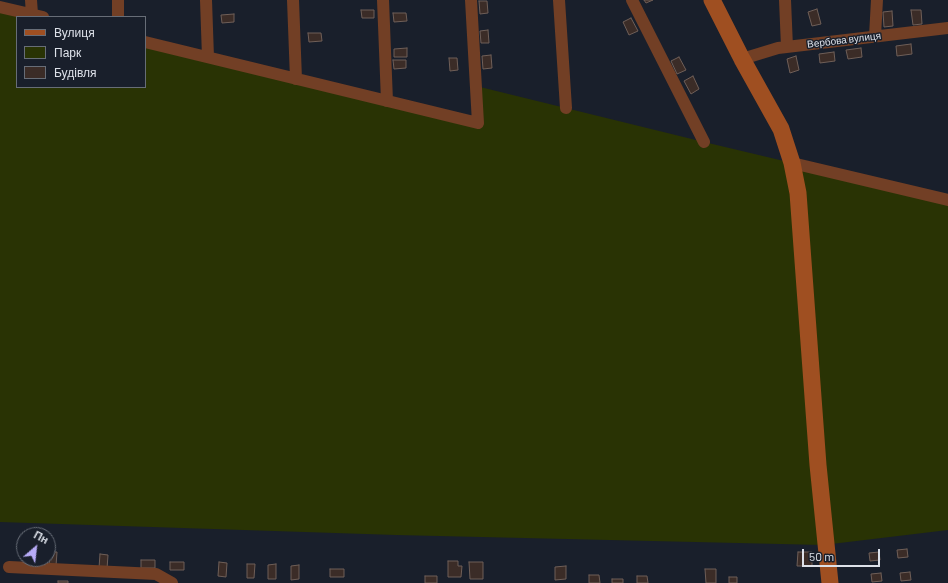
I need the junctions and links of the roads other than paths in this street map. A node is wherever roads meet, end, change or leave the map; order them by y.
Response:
1 (31, 0) edge
2 (118, 0) edge
3 (206, 0) edge
4 (293, 0) edge
5 (382, 0) edge
6 (471, 0) edge
7 (559, 0) edge
8 (632, 0) edge
9 (712, 0) edge
10 (785, 0) edge
11 (877, 0) edge
12 (0, 6) edge
13 (37, 16) edge
14 (118, 16) edge
15 (948, 28) edge
16 (875, 36) junction
17 (146, 42) edge
18 (787, 47) junction
19 (208, 57) junction
20 (742, 59) junction
21 (296, 79) junction
22 (387, 101) junction
23 (566, 108) dead end
24 (704, 142) dead end
25 (792, 163) junction
26 (948, 200) edge
27 (9, 567) dead end
28 (89, 578) edge
29 (172, 583) edge
30 (830, 583) edge

1 - 13 street
2 - 14 street
3 - 19 street
4 - 21 street
5 - 22 street
6 - 22 street
7 - 23 street
8 - 24 street
9 - 20 street
10 - 18 street
11 - 16 street
12 - 13 street
15 - 16 street, Вербова вулиця
16 - 18 street, Вербова вулиця
17 - 19 street
18 - 20 street, Вербова вулиця
19 - 21 street
20 - 25 street
21 - 22 street
25 - 26 street
25 - 30 street
27 - 28 street
28 - 29 street

